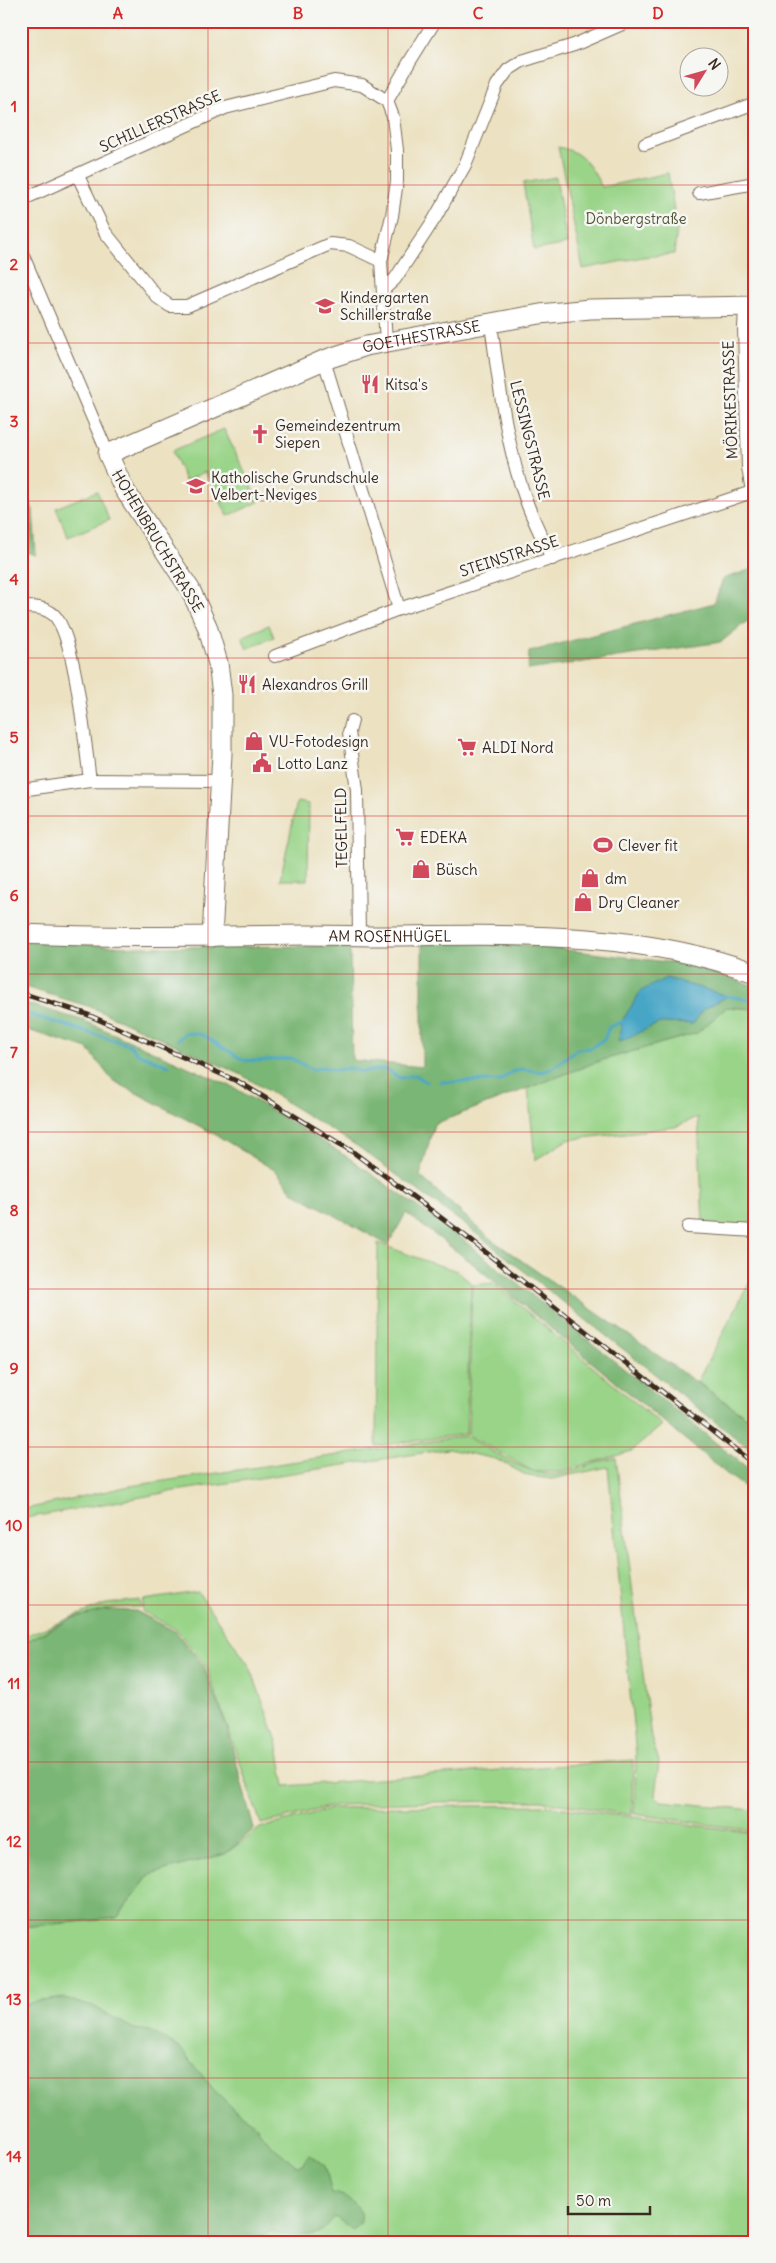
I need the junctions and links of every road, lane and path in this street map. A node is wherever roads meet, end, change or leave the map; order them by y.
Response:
1 (435, 21) edge
2 (629, 21) edge
3 (387, 102) junction
4 (755, 103) edge
5 (646, 144) dead end
6 (78, 176) junction
7 (755, 183) edge
8 (699, 193) dead end
9 (21, 200) edge
10 (21, 251) edge
11 (381, 261) junction
12 (383, 290) junction
13 (750, 307) edge
14 (492, 324) junction
15 (386, 343) junction
16 (324, 360) junction
17 (108, 454) junction
18 (753, 491) edge
19 (552, 559) junction
20 (21, 607) edge
21 (399, 609) junction
22 (275, 656) dead end
23 (352, 721) dead end
24 (90, 780) junction
25 (220, 781) junction
26 (21, 790) edge
27 (21, 934) edge
28 (360, 936) junction
29 (212, 937) junction
30 (755, 973) edge
31 (688, 1227) dead end
32 (755, 1231) edge

1 - 3 street
2 - 12 street
3 - 6 street, SCHILLERSTRASSE
3 - 11 street
4 - 5 street
6 - 9 street, SCHILLERSTRASSE
6 - 11 street
7 - 8 street
10 - 17 street, HOHENBRUCHSTRASSE
11 - 12 street
12 - 15 street
13 - 14 street, GOETHESTRASSE
13 - 18 street, MÖRIKESTRASSE
14 - 15 street, GOETHESTRASSE
14 - 19 street, LESSINGSTRASSE
15 - 16 street, GOETHESTRASSE
16 - 17 street, GOETHESTRASSE
16 - 21 street
17 - 25 street, HOHENBRUCHSTRASSE
18 - 19 street, STEINSTRASSE
19 - 21 street, STEINSTRASSE
20 - 24 street
21 - 22 street, STEINSTRASSE
23 - 28 street, TEGELFELD
24 - 25 street
24 - 26 street
25 - 29 street, HOHENBRUCHSTRASSE
27 - 29 street, AM ROSENHÜGEL
28 - 29 street, AM ROSENHÜGEL
28 - 30 street, AM ROSENHÜGEL
31 - 32 street

